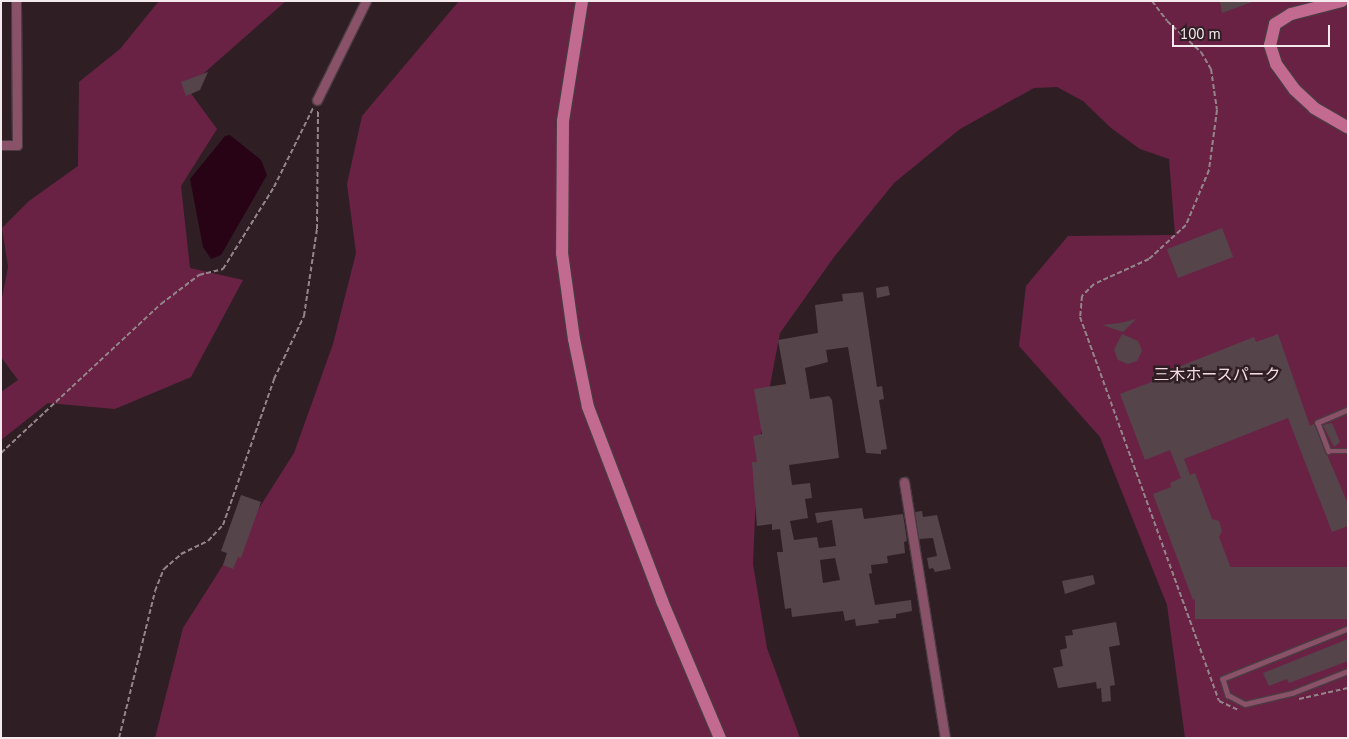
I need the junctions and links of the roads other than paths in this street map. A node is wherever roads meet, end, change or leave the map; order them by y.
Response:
1 (16, 1) edge
2 (366, 1) edge
3 (582, 1) edge
4 (1342, 1) edge
5 (317, 100) road end
6 (1348, 128) edge
7 (1, 145) edge
8 (1348, 410) edge
9 (1348, 451) edge
10 (904, 482) dead end
11 (1348, 629) edge
12 (1348, 671) edge
13 (720, 738) edge
14 (945, 738) edge

1 - 7 street
2 - 5 street
3 - 13 street
4 - 6 street
8 - 9 lane
10 - 14 street
11 - 12 lane

